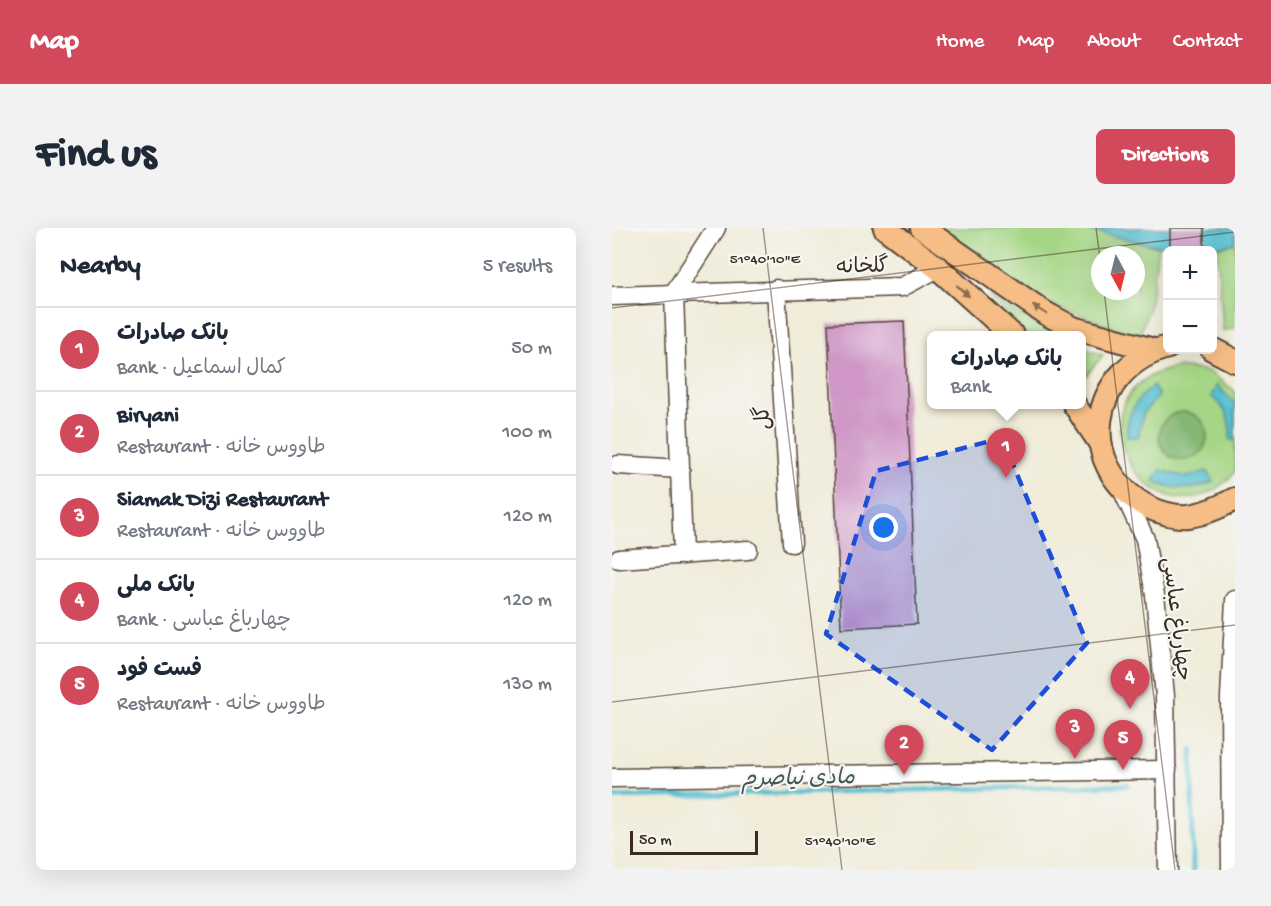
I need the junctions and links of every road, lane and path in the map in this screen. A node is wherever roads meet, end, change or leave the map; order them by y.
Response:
1 (716, 228) edge
2 (885, 228) edge
3 (922, 228) edge
4 (938, 268) junction
5 (776, 289) junction
6 (674, 293) junction
7 (612, 296) edge
8 (1007, 331) edge
9 (1086, 331) edge
10 (1086, 331) edge
11 (1161, 349) edge
12 (1077, 409) edge
13 (1100, 444) junction
14 (618, 465) dead end
15 (680, 469) junction
16 (1121, 487) junction
17 (1235, 499) edge
18 (792, 543) dead end
19 (748, 550) dead end
20 (682, 555) junction
21 (619, 559) dead end
22 (1235, 600) edge
23 (1167, 770) junction
24 (612, 778) edge
25 (1168, 870) edge
26 (1232, 870) edge

1 - 6 street
2 - 4 main road
10 -> 3 main road
4 - 5 street, گلخانه
4 -> 8 main road
5 - 6 street, گلخانه
5 - 18 street, گل
6 - 7 street, گلخانه
6 - 15 street
11 -> 9 main road
11 - 13 main road
12 - 13 main road
13 - 16 main road
14 - 15 street
15 - 20 street
16 - 17 main road
16 - 23 street, چهارباغ عباسی
19 - 20 street
20 - 21 street
22 - 26 street
23 - 24 street
23 - 25 street, چهارباغ عباسی

